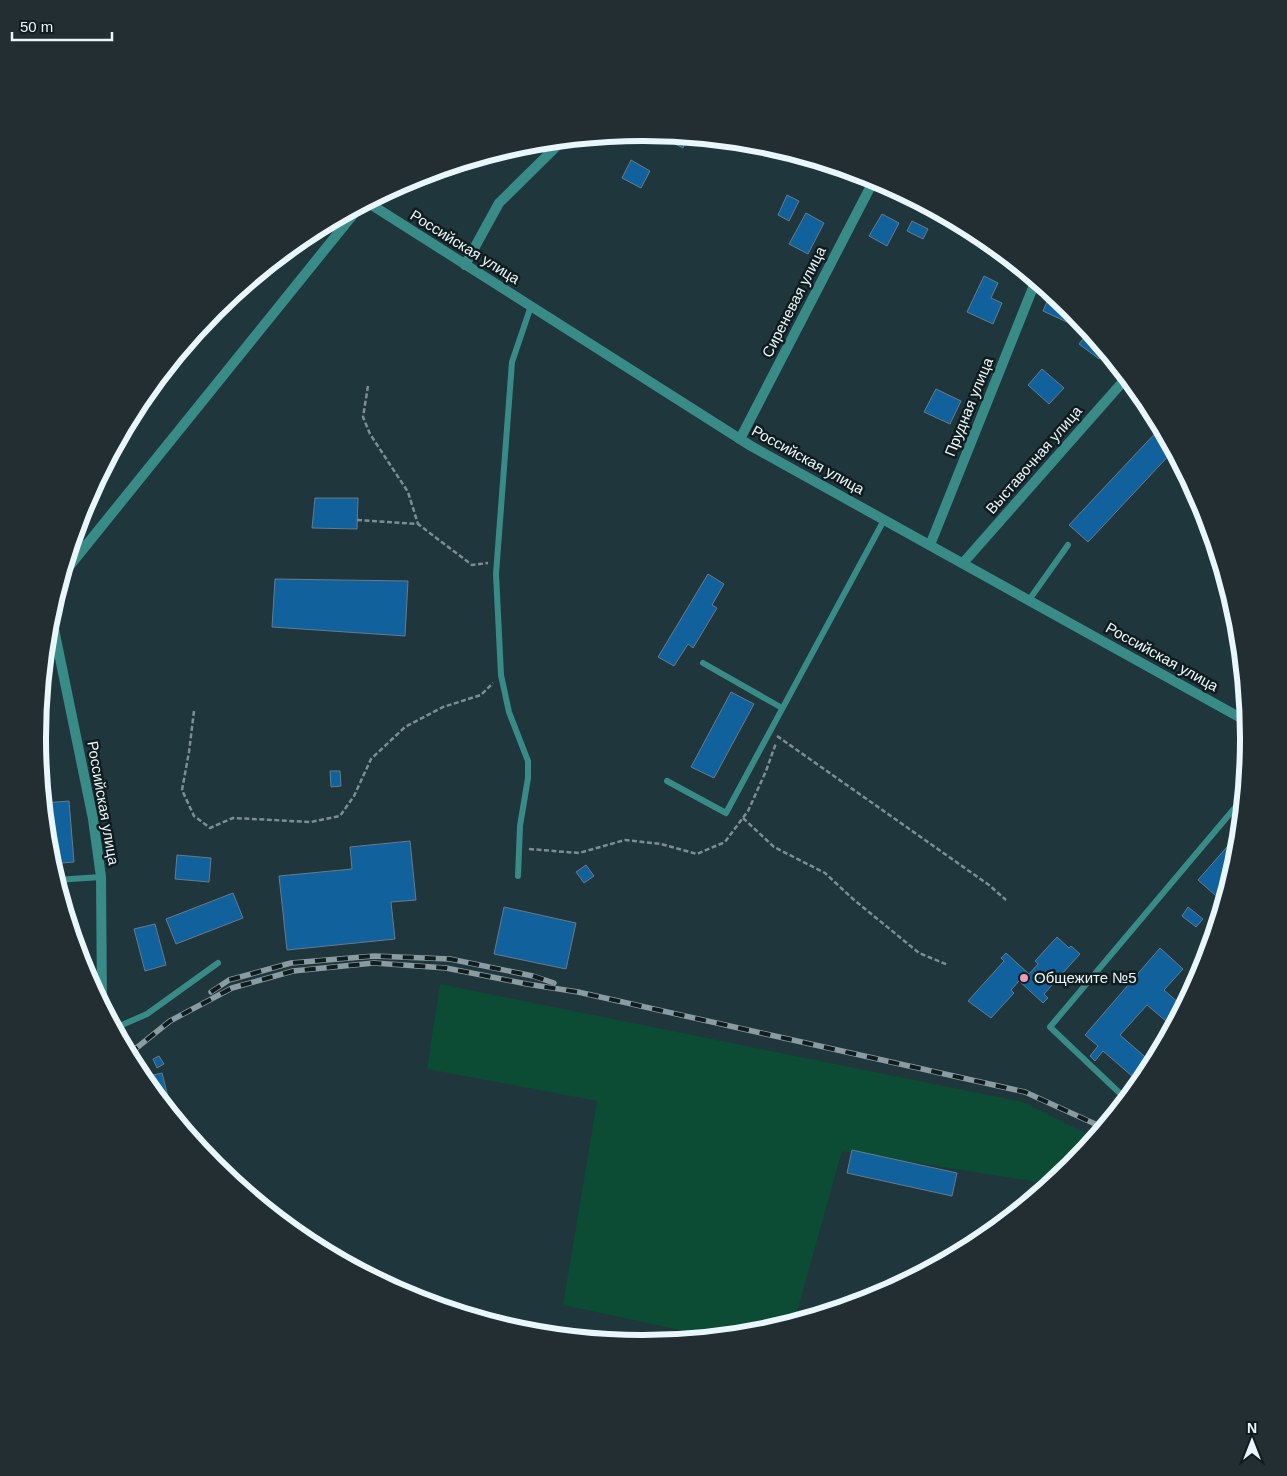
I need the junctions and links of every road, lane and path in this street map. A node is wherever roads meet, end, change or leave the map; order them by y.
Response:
1 (555, 148) edge
2 (870, 185) edge
3 (373, 206) edge
4 (350, 218) edge
5 (466, 265) junction
6 (1034, 286) edge
7 (531, 306) junction
8 (1122, 381) edge
9 (368, 386) dead end
10 (740, 439) junction
11 (357, 520) dead end
12 (884, 520) junction
13 (418, 524) junction
14 (930, 545) junction
15 (1068, 545) dead end
16 (74, 561) edge
17 (497, 561) junction
18 (963, 563) junction
19 (1029, 600) junction
20 (55, 636) edge
21 (703, 663) dead end
22 (501, 675) junction
23 (782, 708) junction
24 (194, 711) dead end
25 (1240, 718) edge
26 (770, 731) junction
27 (778, 737) junction
28 (666, 781) dead end
29 (1237, 805) edge
30 (743, 818) junction
31 (519, 848) junction
32 (518, 876) dead end
33 (101, 877) junction
34 (64, 879) edge
35 (1006, 900) dead end
36 (218, 963) dead end
37 (948, 965) dead end
38 (102, 989) edge
39 (120, 1026) edge
40 (1122, 1095) edge

1 - 5 street
2 - 10 street, Сиреневая улица
3 - 5 street, Российская улица
4 - 16 street
5 - 7 street, Российская улица
6 - 14 street, Прудная улица
7 - 10 street, Российская улица
7 - 17 lane
8 - 18 street, Выставочная улица
9 - 13 path
10 - 12 street, Российская улица
11 - 13 path
12 - 14 street, Российская улица
12 - 23 lane
13 - 17 path
14 - 18 street, Российская улица
15 - 19 lane
17 - 22 lane
18 - 19 street, Российская улица
19 - 25 street, Российская улица
20 - 33 street, Российская улица
21 - 23 lane
22 - 24 path
22 - 31 lane
23 - 26 lane
26 - 27 path
26 - 28 lane
27 - 30 path
27 - 35 path
29 - 40 lane
30 - 31 path
30 - 37 path
31 - 32 lane
33 - 34 lane
33 - 38 street, Российская улица
36 - 39 lane

